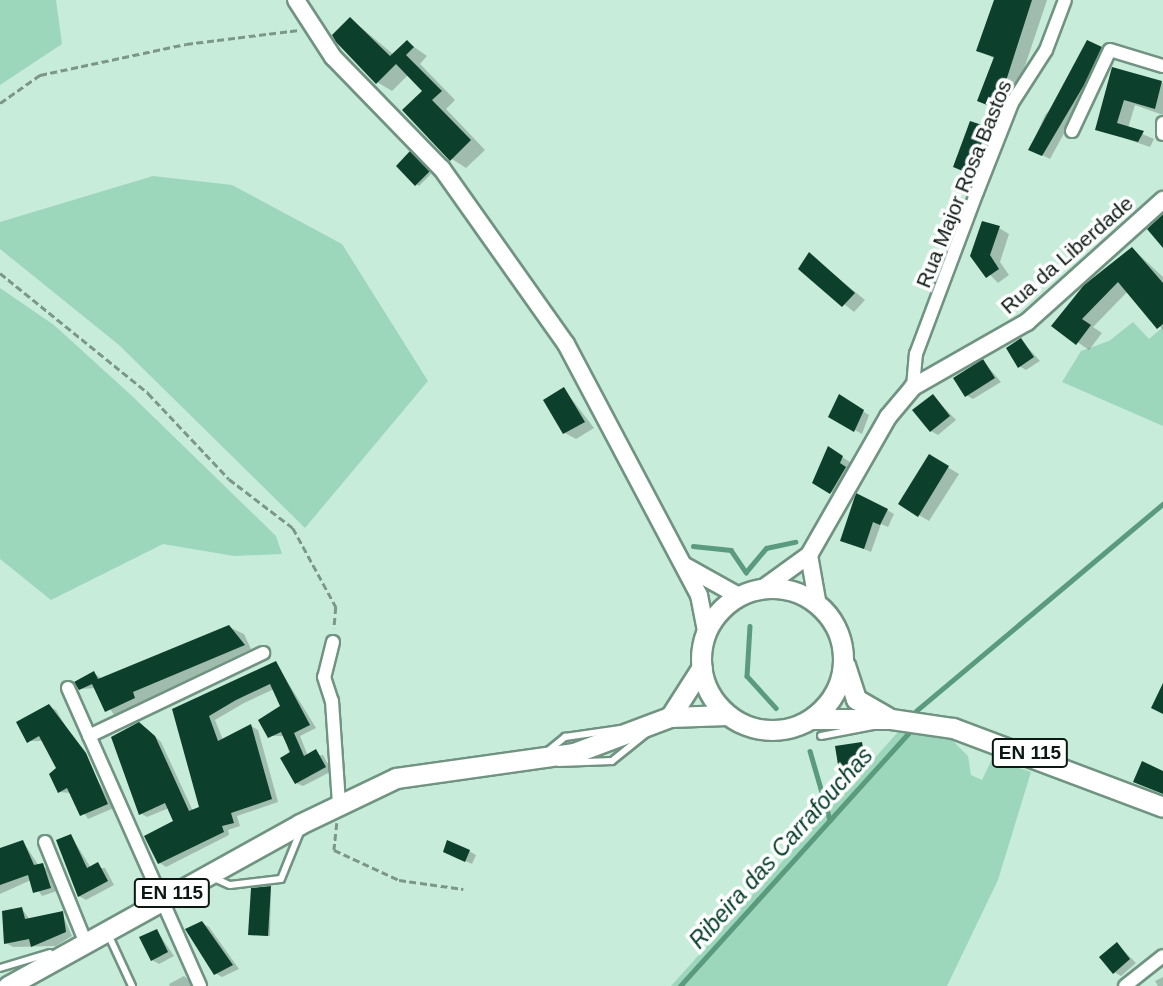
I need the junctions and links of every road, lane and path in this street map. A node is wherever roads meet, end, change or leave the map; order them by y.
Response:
1 (296, 0) edge
2 (1065, 0) edge
3 (312, 25) junction
4 (1163, 66) edge
5 (0, 103) edge
6 (1163, 123) edge
7 (1072, 131) dead end
8 (1163, 134) edge
9 (1163, 200) edge
10 (0, 273) edge
11 (913, 387) junction
12 (809, 555) junction
13 (683, 564) junction
14 (762, 589) junction
15 (739, 596) junction
16 (818, 606) junction
17 (706, 632) junction
18 (333, 642) joint
19 (263, 653) dead end
20 (844, 660) junction
21 (702, 667) junction
22 (68, 688) dead end
23 (727, 715) junction
24 (891, 719) junction
25 (654, 724) junction
26 (816, 727) junction
27 (89, 736) junction
28 (336, 805) junction
29 (1163, 807) edge
30 (303, 822) junction
31 (45, 842) dead end
32 (206, 874) junction
33 (463, 889) dead end
34 (158, 900) junction
35 (106, 929) junction
36 (85, 941) junction
37 (60, 954) junction
38 (1163, 956) edge
39 (0, 968) edge
40 (0, 982) edge
41 (8, 986) edge
42 (132, 986) edge
43 (200, 986) edge
44 (1125, 986) edge

1 - 3 street
2 - 11 street, Rua Major Rosa Bastos
3 - 5 path
3 - 13 street
4 - 7 street
6 - 8 street
9 - 11 street, Rua da Liberdade
10 - 18 path
11 - 12 street, Rua da Liberdade
12 - 14 street, Rua da Liberdade
12 - 16 street
13 - 15 street
13 - 17 street
14 - 15 main road, EN 115
14 - 16 main road, EN 115
15 - 17 main road
16 - 20 main road, EN 115
17 - 21 main road
18 - 28 street
19 - 27 street
20 - 24 main road, EN 115
20 - 26 main road
21 - 23 main road
21 - 25 main road
22 - 27 street
23 - 25 main road, EN 115
23 - 26 main road, EN 115
24 - 26 main road, EN 115
24 - 29 main road, EN 115
25 - 28 main road, EN 115
27 - 34 street
28 - 30 main road, EN 115
28 - 33 path
30 - 32 main road, EN 115
30 - 32 lane
31 - 36 street
32 - 34 main road, EN 115
34 - 35 main road, EN 115
34 - 43 street
35 - 36 main road, EN 115
35 - 42 lane
36 - 37 main road, EN 115
37 - 39 lane
37 - 40 main road, EN 115
37 - 41 main road, EN 115
38 - 44 street

